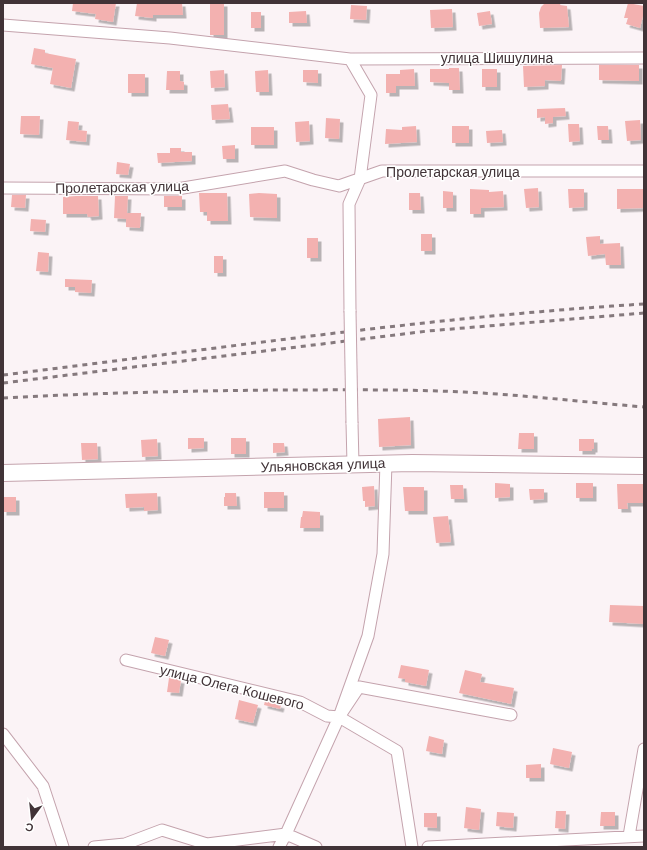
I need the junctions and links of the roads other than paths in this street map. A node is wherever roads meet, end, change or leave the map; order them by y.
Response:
1 (3, 24) edge
2 (350, 58) junction
3 (644, 58) edge
4 (644, 171) edge
5 (360, 179) junction
6 (3, 188) edge
7 (386, 463) junction
8 (353, 464) junction
9 (644, 466) edge
10 (3, 473) edge
11 (126, 660) dead end
12 (511, 715) dead end
13 (339, 717) junction
14 (3, 734) edge
15 (644, 749) edge
16 (286, 834) junction
17 (629, 836) junction
18 (644, 836) edge
19 (206, 846) edge
20 (63, 847) edge
21 (94, 847) edge
22 (279, 847) edge
23 (316, 847) edge
24 (412, 847) edge
25 (428, 847) edge

1 - 2 street, улица Шишулина
2 - 3 street, улица Шишулина
2 - 5 street
4 - 5 street, Пролетарская улица
5 - 6 street, Пролетарская улица
5 - 8 street, bridge
7 - 8 main road, Ульяновская улица
7 - 9 main road, Ульяновская улица
7 - 13 street
8 - 10 main road, Ульяновская улица
11 - 13 street, улица Олега Кошевого
12 - 13 street
13 - 16 street
13 - 24 street, улица Олега Кошевого
14 - 20 street
15 - 17 street
16 - 19 street
16 - 22 street
16 - 23 street
17 - 18 street
17 - 25 street
19 - 21 street

